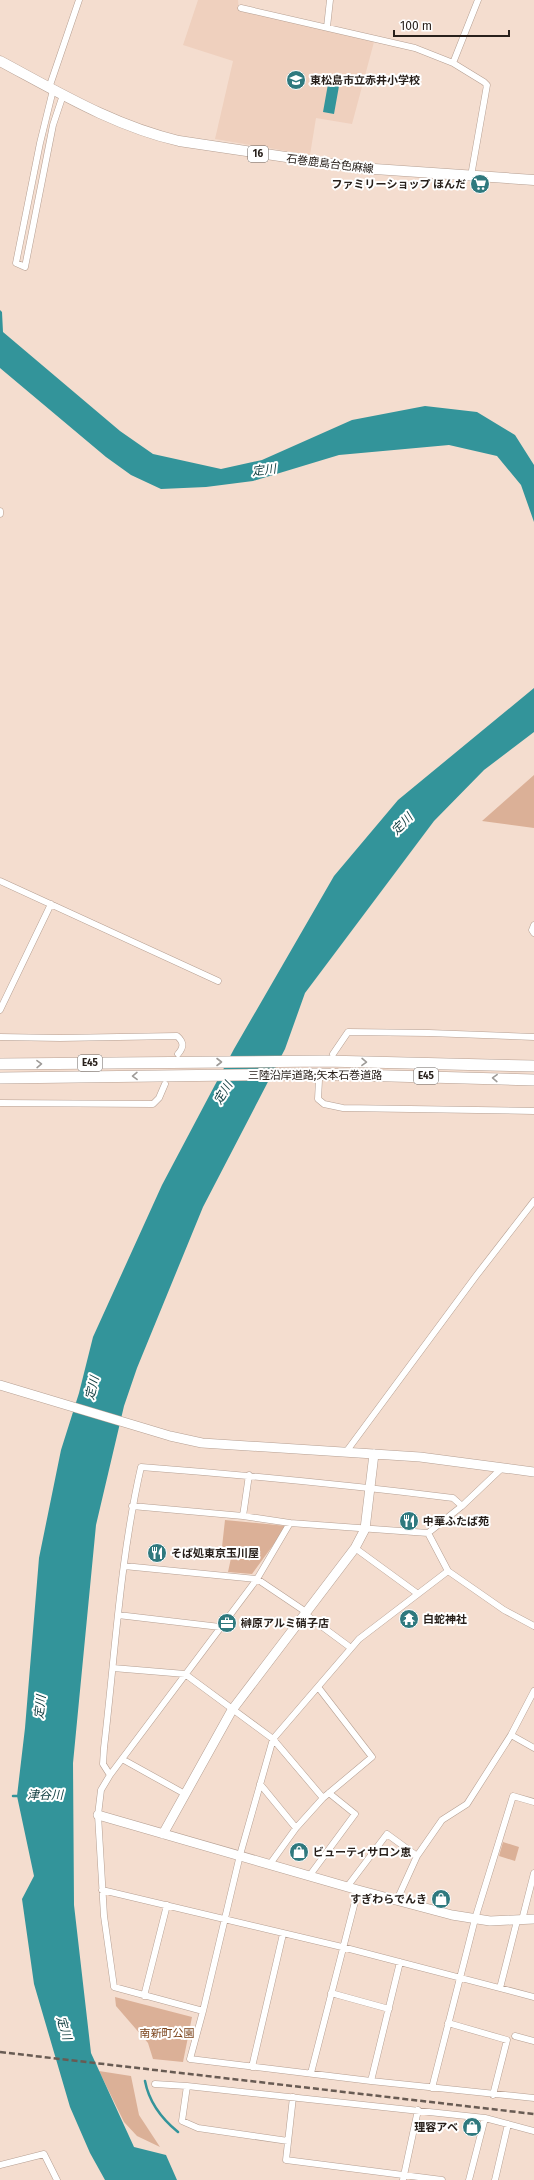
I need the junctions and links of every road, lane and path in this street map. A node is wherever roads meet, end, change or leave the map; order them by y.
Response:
1 (79, 0) edge
2 (330, 0) edge
3 (478, 0) edge
4 (241, 8) dead end
5 (327, 27) junction
6 (0, 61) edge
7 (453, 63) junction
8 (51, 89) junction
9 (63, 96) junction
10 (471, 176) junction
11 (534, 180) edge
12 (0, 511) edge
13 (0, 514) edge
14 (0, 881) edge
15 (51, 904) junction
16 (534, 925) edge
17 (534, 933) edge
18 (218, 981) dead end
19 (0, 1010) edge
20 (0, 1037) edge
21 (534, 1037) edge
22 (329, 1057) junction
23 (179, 1058) junction
24 (0, 1064) edge
25 (534, 1066) edge
26 (319, 1077) junction
27 (0, 1078) edge
28 (534, 1080) edge
29 (166, 1084) dead end
30 (0, 1104) edge
31 (534, 1111) edge
32 (534, 1201) edge
33 (0, 1385) edge
34 (346, 1452) junction
35 (374, 1454) junction
36 (502, 1468) junction
37 (534, 1472) edge
38 (249, 1475) junction
39 (370, 1488) junction
40 (132, 1506) junction
41 (462, 1506) junction
42 (244, 1516) junction
43 (290, 1523) junction
44 (365, 1529) junction
45 (428, 1534) junction
46 (355, 1548) junction
47 (124, 1566) junction
48 (448, 1571) junction
49 (257, 1579) junction
50 (418, 1594) junction
51 (305, 1613) junction
52 (118, 1615) junction
53 (534, 1626) edge
54 (220, 1627) junction
55 (351, 1648) junction
56 (113, 1668) junction
57 (185, 1674) junction
58 (318, 1686) junction
59 (533, 1695) edge
60 (232, 1710) junction
61 (511, 1735) junction
62 (273, 1739) junction
63 (534, 1748) edge
64 (122, 1759) junction
65 (110, 1775) junction
66 (260, 1784) junction
67 (329, 1793) junction
68 (185, 1794) junction
69 (323, 1798) junction
70 (534, 1802) edge
71 (98, 1815) junction
72 (296, 1828) junction
73 (163, 1834) junction
74 (240, 1855) junction
75 (417, 1856) junction
76 (270, 1864) junction
77 (534, 1873) edge
78 (310, 1875) junction
79 (347, 1887) junction
80 (102, 1890) junction
81 (358, 1890) junction
82 (397, 1900) junction
83 (167, 1905) junction
84 (226, 1919) junction
85 (475, 1919) junction
86 (534, 1919) edge
87 (519, 1920) junction
88 (283, 1934) junction
89 (342, 1947) junction
90 (400, 1962) junction
91 (459, 1976) junction
92 (500, 1988) junction
93 (331, 1993) junction
94 (144, 1996) junction
95 (534, 1997) edge
96 (388, 2009) junction
97 (203, 2011) junction
98 (448, 2023) junction
99 (515, 2036) dead end
100 (534, 2041) edge
101 (252, 2067) junction
102 (311, 2073) junction
103 (370, 2081) junction
104 (155, 2084) dead end
105 (187, 2086) junction
106 (432, 2088) junction
107 (493, 2095) junction
108 (292, 2097) junction
109 (534, 2098) edge
110 (418, 2110) junction
111 (485, 2118) junction
112 (508, 2124) junction
113 (534, 2131) edge
114 (288, 2141) junction
115 (0, 2165) edge
116 (403, 2177) edge
117 (57, 2180) edge
118 (442, 2180) edge
119 (469, 2180) edge
120 (495, 2180) edge

1 - 8 street
2 - 5 street
3 - 7 street
4 - 5 street
5 - 7 street
6 - 8 main road, 石巻鹿島台色麻線 / 16
7 - 10 street
8 - 9 main road, 石巻鹿島台色麻線 / 16
8 - 9 street
9 - 10 main road, 石巻鹿島台色麻線 / 16
10 - 11 main road, 石巻鹿島台色麻線 / 16
12 - 13 street
14 - 15 street
15 - 18 street
15 - 19 street
16 - 17 street
20 - 23 street
21 - 22 street
23 -> 22 highway, 三陸沿岸道路;矢本石巻道路 / E45
22 -> 25 highway, 三陸沿岸道路;矢本石巻道路 / E45
24 -> 23 highway, 三陸沿岸道路;矢本石巻道路 / E45
26 -> 27 highway, 三陸沿岸道路;矢本石巻道路 / E45
28 -> 26 highway, 三陸沿岸道路;矢本石巻道路 / E45
26 - 31 street
29 - 30 street
32 - 34 street
33 - 34 street
34 - 35 street
35 - 36 street
35 - 39 street
36 - 37 street
36 - 41 street
38 - 39 street
38 - 40 street
38 - 42 street
39 - 41 street
39 - 44 street
40 - 42 street
40 - 47 street
41 - 45 street
42 - 43 street
43 - 44 street
43 - 49 street
44 - 45 street
44 - 46 street
45 - 48 street
46 - 50 street
46 - 51 street
47 - 49 street
47 - 52 street
48 - 50 street
48 - 53 street
49 - 51 street
49 - 54 street
50 - 55 street
51 - 55 street
51 - 60 street
52 - 54 street
52 - 56 street
54 - 57 street
55 - 58 street
56 - 57 street
56 - 65 street
57 - 60 street
57 - 64 street
58 - 62 street
58 - 67 street
59 - 61 street
60 - 62 street
60 - 68 street
61 - 63 street
61 - 75 street
62 - 66 street
62 - 69 street
64 - 65 street
64 - 68 street
65 - 71 street
66 - 72 street
66 - 74 street
67 - 69 street
67 - 78 street
68 - 73 street
69 - 72 street
70 - 85 street
71 - 73 street
71 - 80 street
72 - 76 street
73 - 74 street
74 - 76 street
74 - 84 street
75 - 79 street
75 - 82 street
76 - 78 street
77 - 87 street
78 - 79 street
79 - 81 street
80 - 83 street
80 - 94 street
81 - 82 street
81 - 89 street
82 - 85 street
83 - 84 street
83 - 94 street
84 - 88 street
84 - 97 street
85 - 87 street
85 - 91 street
86 - 87 street
87 - 92 street
88 - 89 street
88 - 101 street
89 - 90 street
89 - 93 street
90 - 91 street
90 - 96 street
91 - 92 street
91 - 98 street
92 - 95 street
93 - 96 street
93 - 102 street
94 - 97 street
96 - 103 street
97 - 101 street
98 - 106 street
98 - 107 street
99 - 100 street
101 - 102 street
102 - 103 street
103 - 106 street
104 - 105 street
105 - 108 street
105 - 114 street
106 - 107 street
107 - 109 street
108 - 110 street
108 - 114 street
110 - 111 street
110 - 116 street
111 - 112 street
111 - 119 street
112 - 113 street
112 - 120 street
114 - 116 street
115 - 117 street
116 - 118 street

